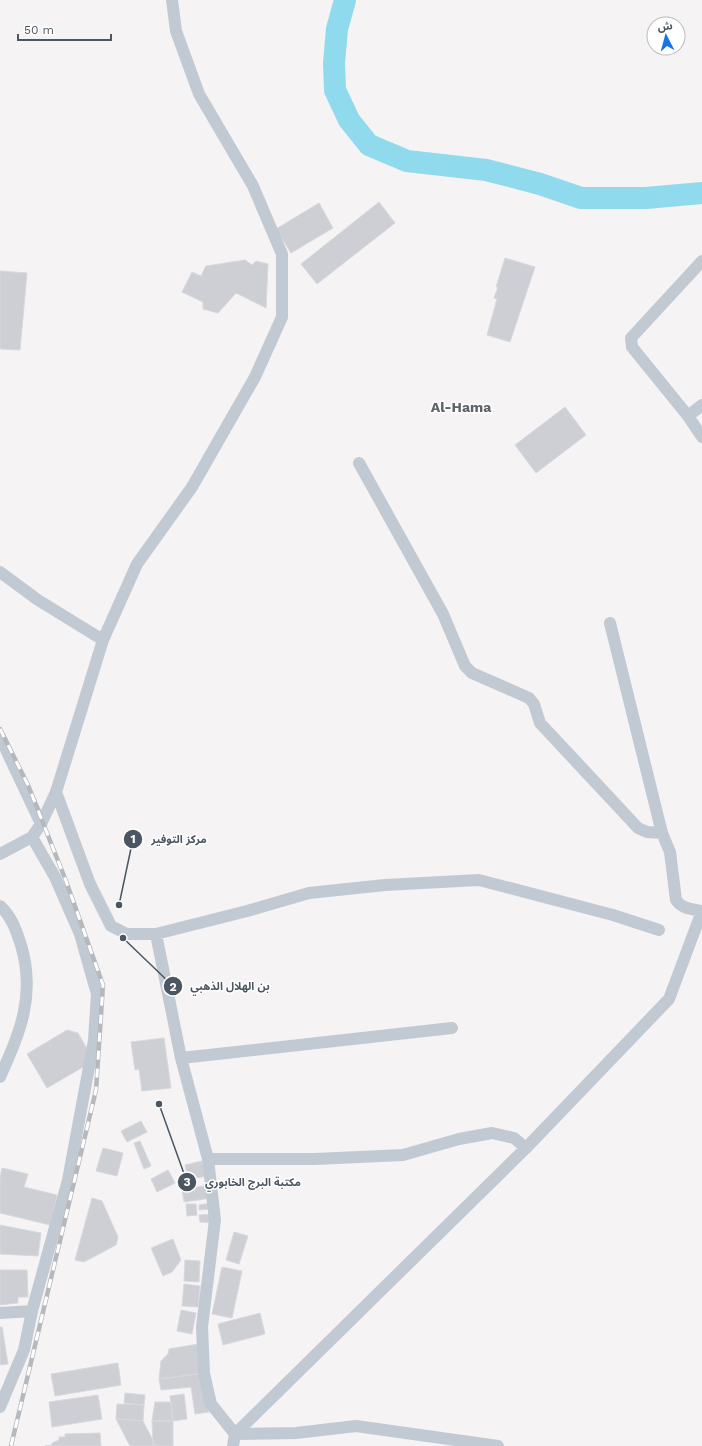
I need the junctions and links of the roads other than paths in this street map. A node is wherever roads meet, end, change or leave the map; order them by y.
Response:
1 (172, 0) edge
2 (702, 261) edge
3 (702, 404) edge
4 (688, 416) junction
5 (702, 437) edge
6 (359, 463) dead end
7 (0, 572) edge
8 (610, 623) dead end
9 (103, 640) junction
10 (0, 737) edge
11 (56, 792) junction
12 (42, 824) junction
13 (662, 833) junction
14 (32, 837) junction
15 (0, 854) edge
16 (0, 906) edge
17 (702, 911) edge
18 (659, 930) dead end
19 (156, 934) junction
20 (452, 1028) dead end
21 (181, 1058) junction
22 (0, 1077) edge
23 (526, 1148) junction
24 (208, 1159) junction
25 (32, 1310) junction
26 (0, 1313) edge
27 (0, 1407) edge
28 (235, 1434) junction
29 (233, 1446) edge
30 (498, 1446) edge

1 - 9 street
2 - 4 street
3 - 4 street
4 - 5 street
6 - 13 street
7 - 9 street
8 - 13 street
9 - 11 street
10 - 12 street
11 - 12 street
11 - 19 street
12 - 14 street
13 - 17 street
14 - 15 street
14 - 25 street
16 - 22 street
17 - 23 street
18 - 19 street
19 - 21 street
20 - 21 street
21 - 24 street
23 - 24 street
23 - 28 street
24 - 28 street
25 - 26 street
25 - 27 street
28 - 29 street
28 - 30 street

